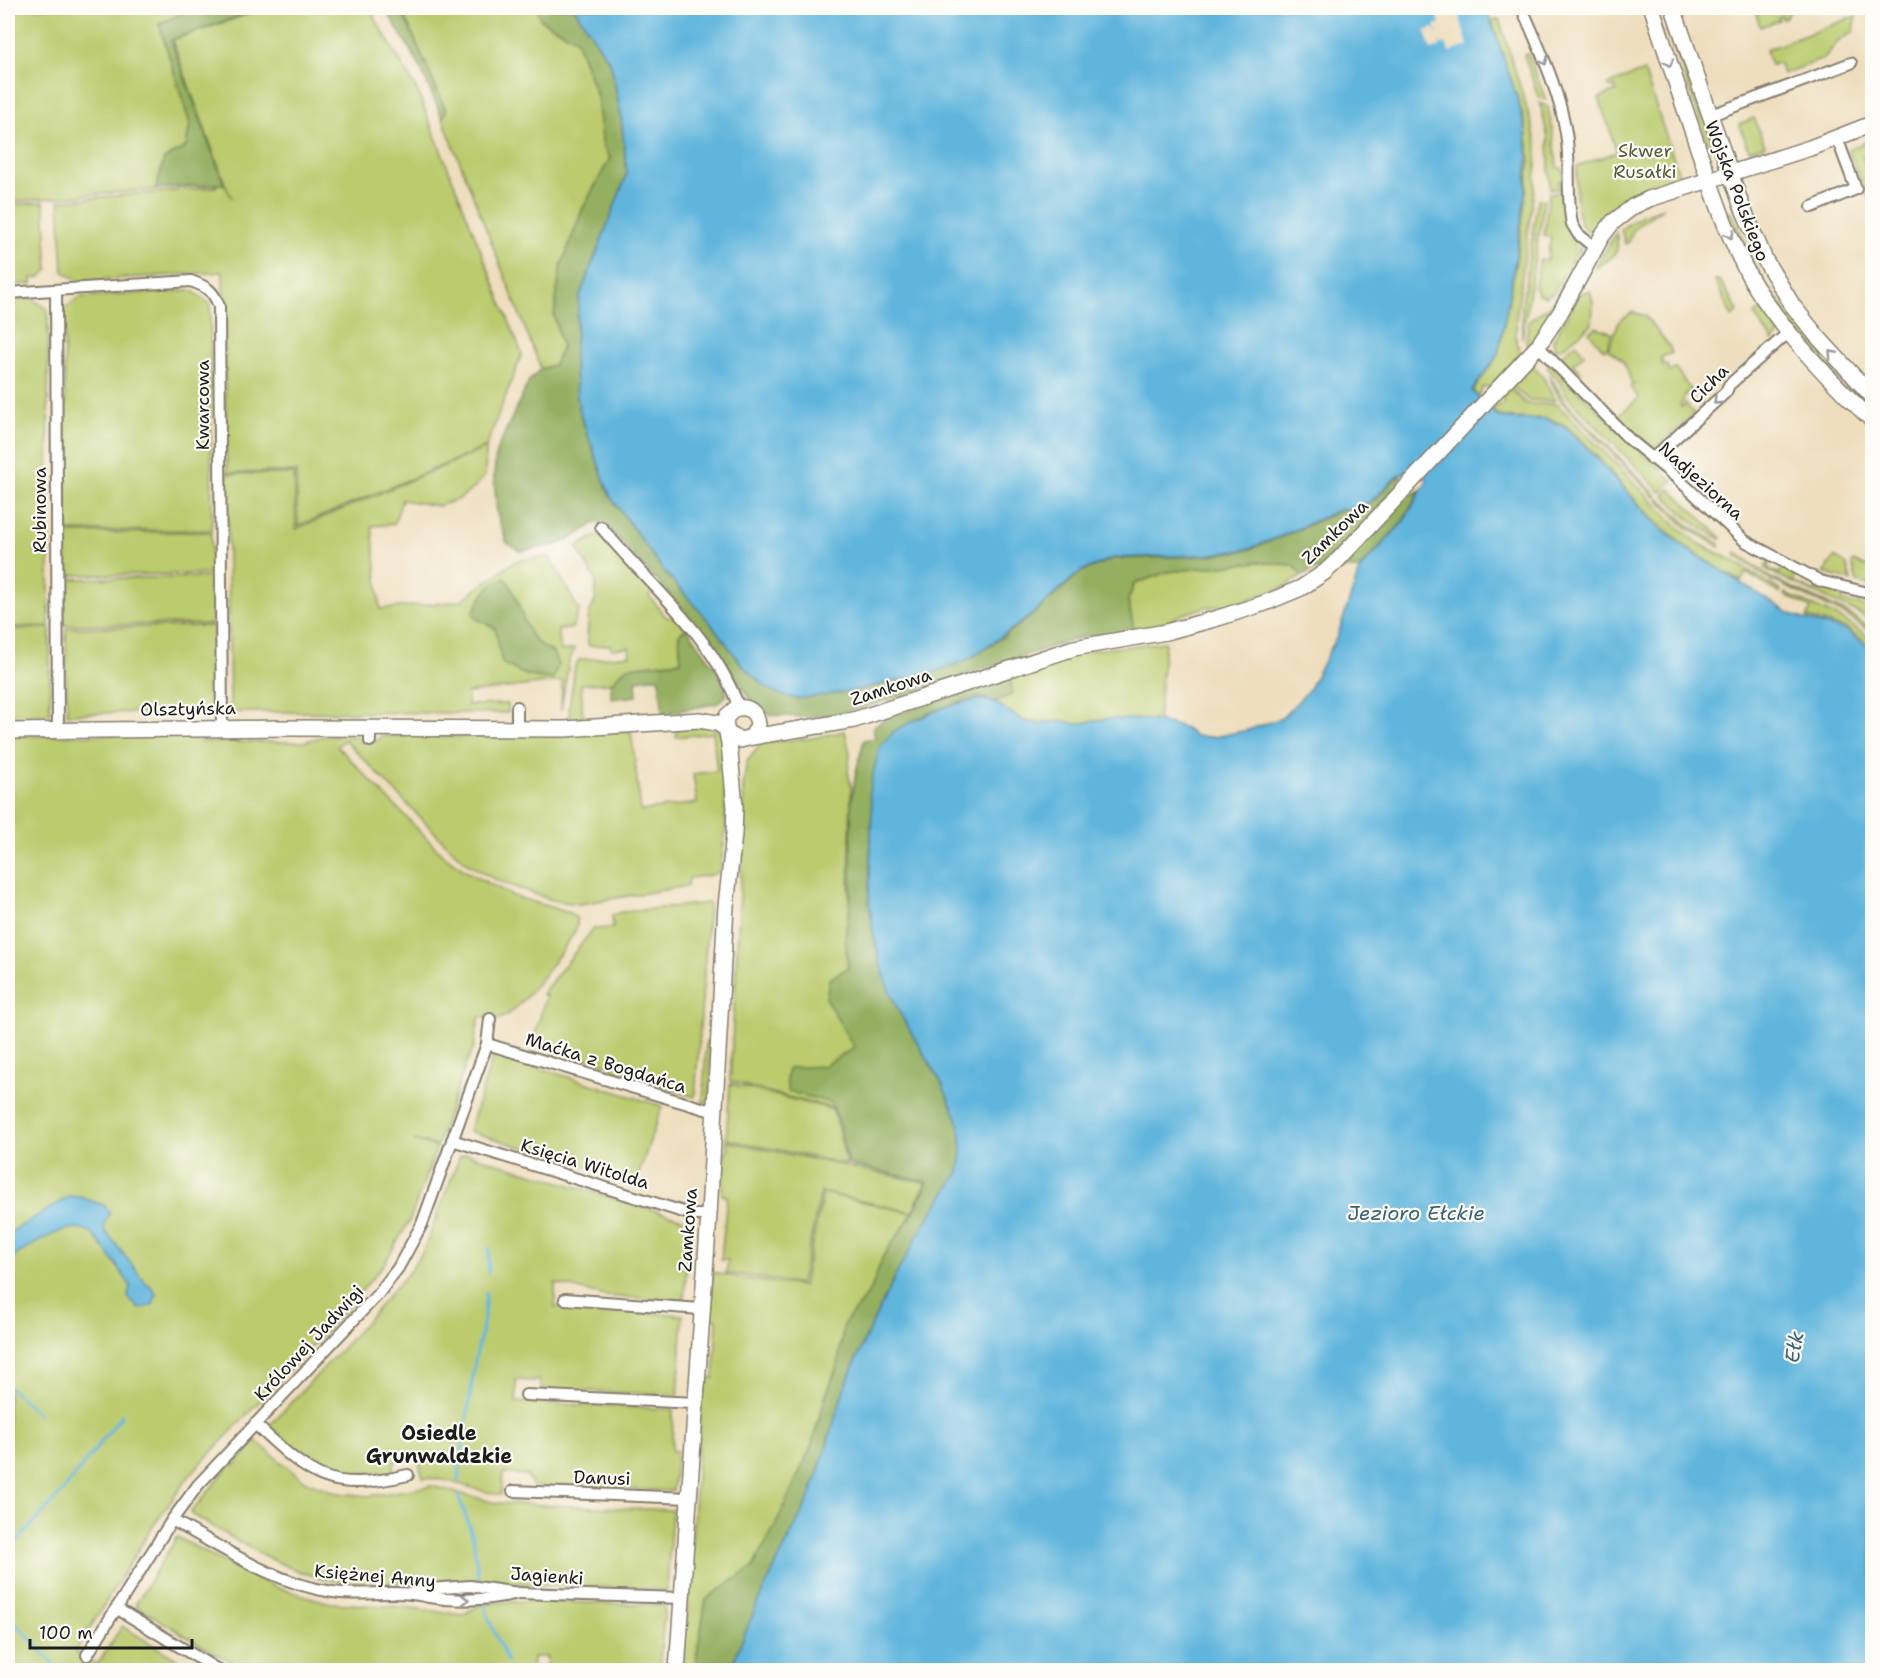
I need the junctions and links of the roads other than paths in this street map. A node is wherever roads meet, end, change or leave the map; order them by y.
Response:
1 (1522, 8) edge
2 (1653, 8) edge
3 (1673, 8) edge
4 (1851, 63) dead end
5 (1711, 116) junction
6 (1872, 124) edge
7 (1837, 138) junction
8 (1730, 174) junction
9 (1709, 180) junction
10 (1812, 207) dead end
11 (1595, 248) junction
12 (56, 290) junction
13 (8, 293) edge
14 (1789, 332) junction
15 (1538, 346) junction
16 (1872, 396) edge
17 (1872, 420) edge
18 (1652, 459) junction
19 (601, 527) dead end
20 (1872, 594) edge
21 (517, 707) dead end
22 (735, 710) junction
23 (756, 717) junction
24 (654, 723) junction
25 (823, 726) junction
26 (222, 728) junction
27 (517, 729) junction
28 (58, 730) junction
29 (8, 731) edge
30 (726, 731) junction
31 (748, 738) junction
32 (733, 792) junction
33 (490, 1019) dead end
34 (487, 1044) junction
35 (715, 1112) junction
36 (453, 1140) junction
37 (709, 1215) junction
38 (565, 1299) dead end
39 (701, 1309) junction
40 (526, 1395) dead end
41 (696, 1403) junction
42 (255, 1424) junction
43 (408, 1476) dead end
44 (513, 1491) dead end
45 (690, 1498) junction
46 (172, 1520) junction
47 (410, 1594) joint
48 (683, 1598) junction
49 (116, 1608) junction
50 (87, 1655) dead end
51 (218, 1671) edge
52 (677, 1671) edge

1 -> 11 street
2 -> 9 street, Wojska Polskiego
3 - 5 street, Wojska Polskiego
4 - 5 street
5 - 8 street, Wojska Polskiego
6 - 7 street, Zamkowa
7 - 8 street, Zamkowa
7 - 10 street
8 - 9 street, Zamkowa
16 -> 8 street, Wojska Polskiego
9 - 11 street, Zamkowa
9 -> 14 street, Wojska Polskiego
11 - 15 street, Zamkowa
12 - 13 street, Kwarcowa
12 - 26 street, Kwarcowa
12 - 28 street, Rubinowa
14 - 17 street, Wojska Polskiego
14 -> 18 street, Cicha
15 - 18 street, Nadjeziorna
15 - 25 street, Zamkowa
18 - 20 street, Nadjeziorna
19 - 22 street
21 - 27 street
22 - 23 street
22 - 24 street
22 - 30 street
23 - 25 street, Zamkowa
23 - 31 street
24 - 27 street
24 - 30 street
25 - 31 street, Zamkowa
26 - 27 street, Olsztyńska
26 - 28 street, Olsztyńska
28 - 29 street, Olsztyńska
30 - 31 street
30 - 32 street, Zamkowa
31 - 32 street, Zamkowa
32 - 35 street, Zamkowa
33 - 34 street, Królowej Jadwigi
34 - 35 street, Maćka z Bogdańca
34 - 36 street, Królowej Jadwigi
35 - 37 street, Zamkowa
36 - 37 street, Księcia Witolda
36 - 42 street, Królowej Jadwigi
37 - 39 street, Zamkowa
38 - 39 street
39 - 41 street, Zamkowa
40 - 41 street
41 - 45 street, Zamkowa
42 - 43 street
42 - 46 street, Królowej Jadwigi
44 - 45 street, Danusi
45 - 48 street, Zamkowa
46 - 47 street, Księżnej Anny
46 - 49 street, Królowej Jadwigi
47 - 48 street, Jagienki
48 - 52 street, Zamkowa
49 - 50 street, Królowej Jadwigi
49 - 51 street

